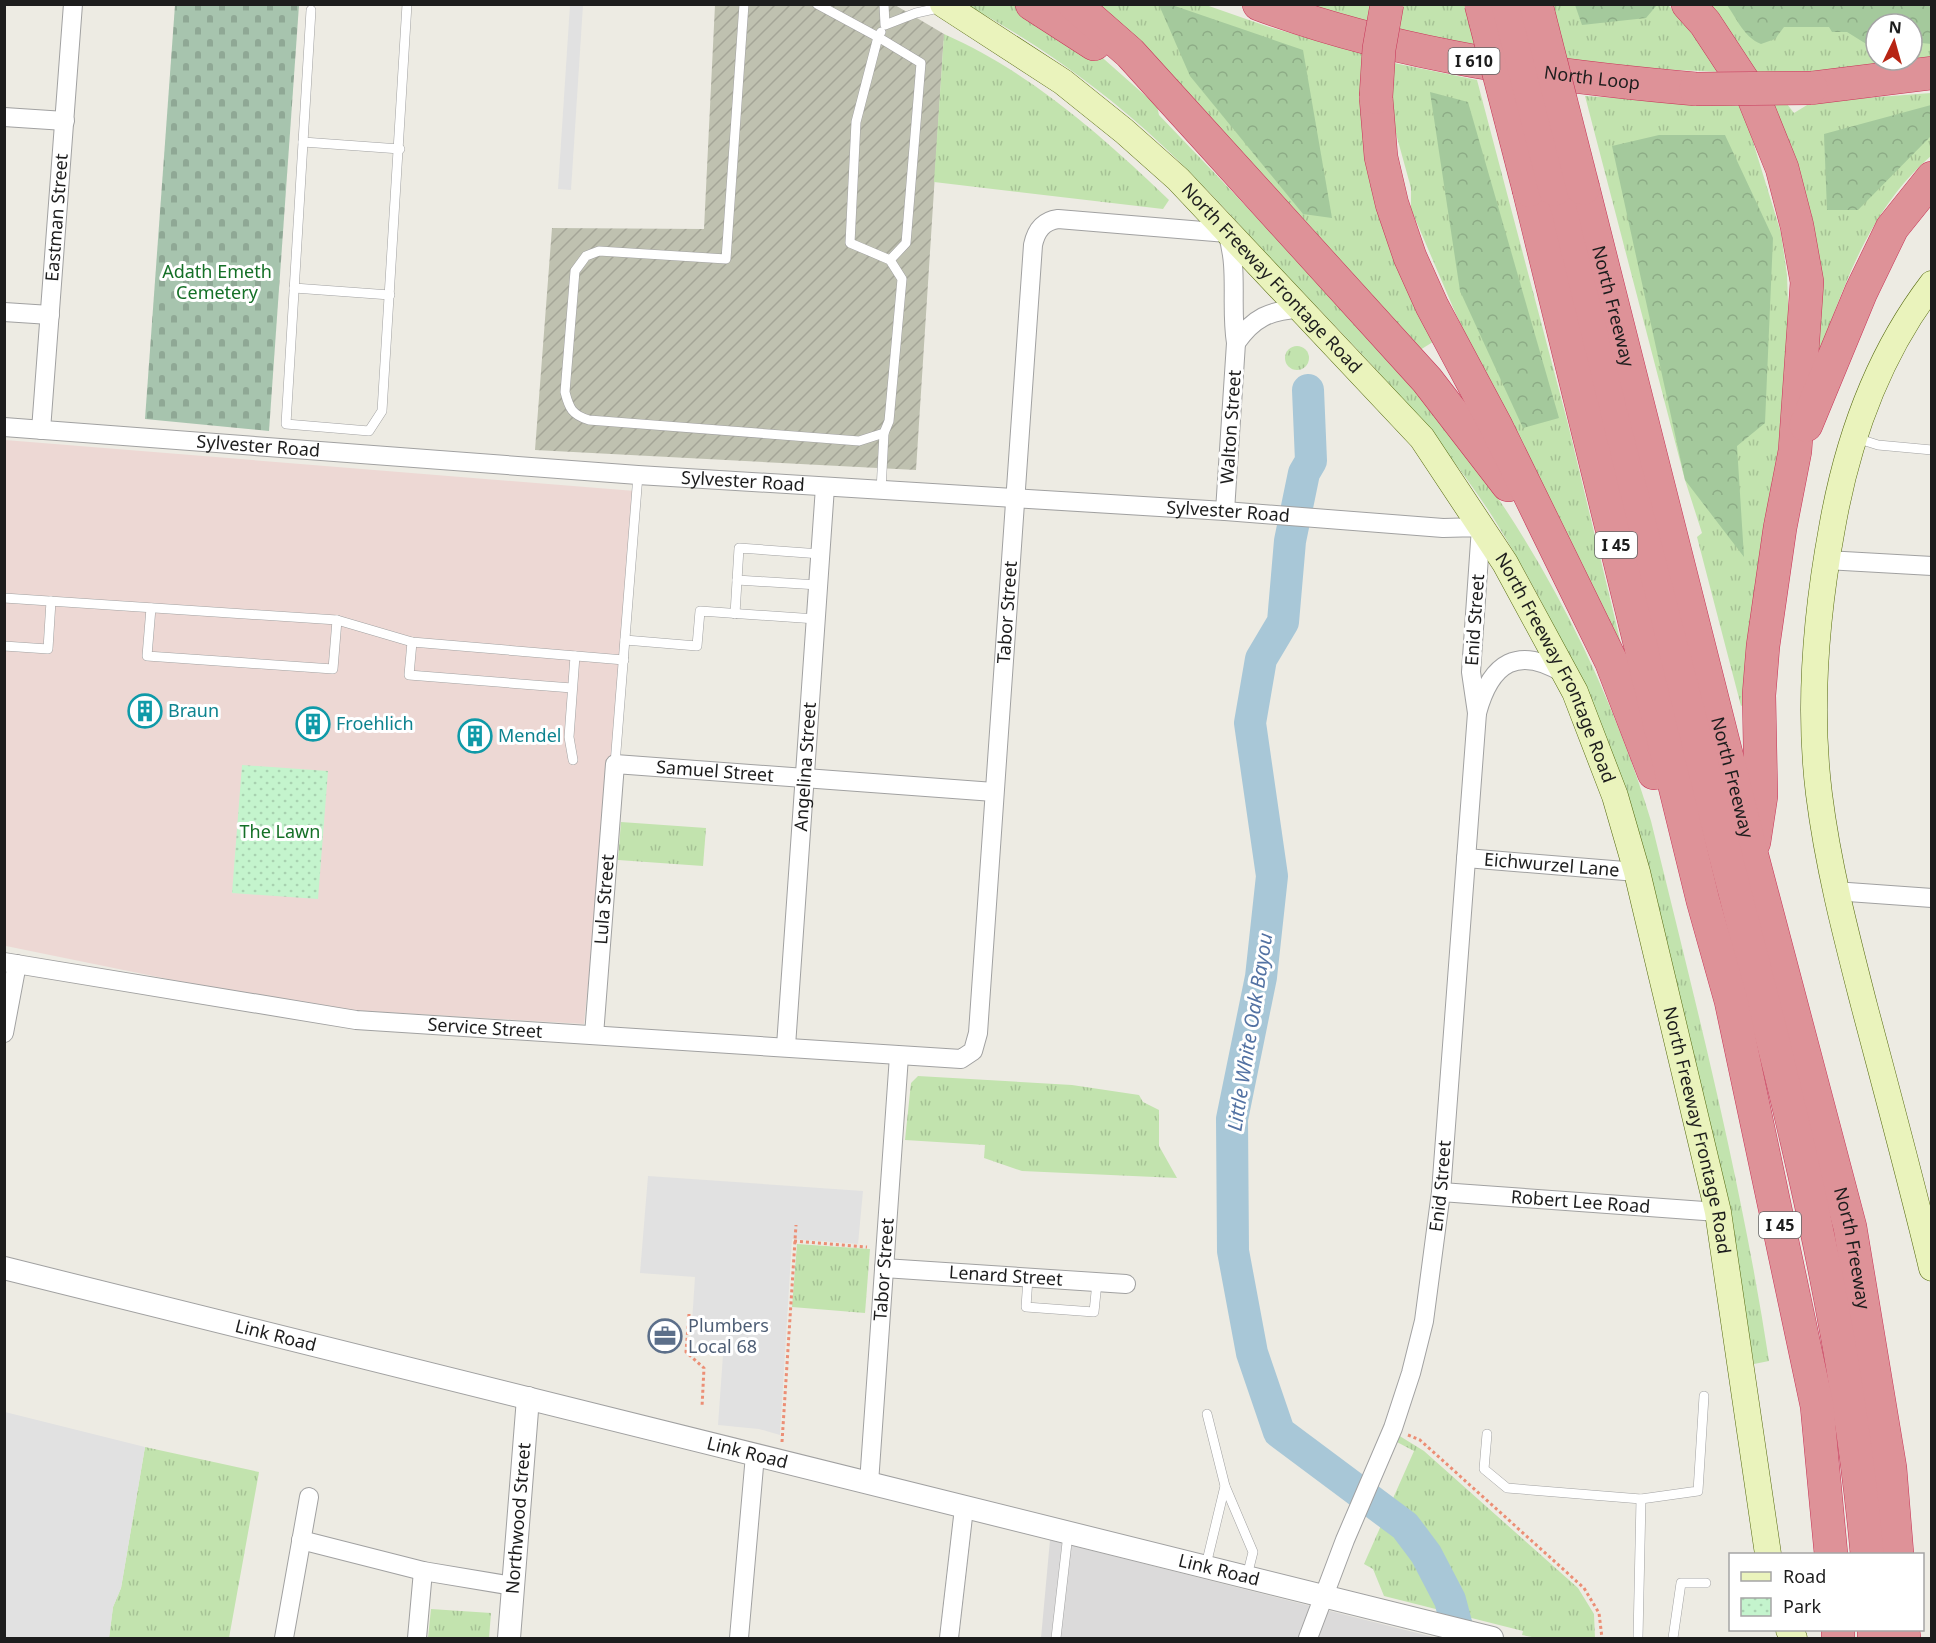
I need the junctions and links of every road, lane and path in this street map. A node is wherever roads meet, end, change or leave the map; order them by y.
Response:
1 (74, 4) edge
2 (407, 4) edge
3 (744, 4) edge
4 (817, 4) edge
5 (884, 4) edge
6 (1032, 4) edge
7 (1074, 4) edge
8 (1258, 4) edge
9 (1387, 4) edge
10 (1481, 4) edge
11 (1508, 4) edge
12 (1536, 4) edge
13 (1688, 4) edge
14 (945, 6) edge
15 (311, 10) dead end
16 (885, 25) junction
17 (878, 38) junction
18 (1932, 74) edge
19 (4, 117) edge
20 (65, 121) junction
21 (1193, 124) junction
22 (303, 142) junction
23 (400, 149) junction
24 (1932, 178) edge
25 (1556, 188) junction
26 (1227, 233) junction
27 (890, 260) junction
28 (1932, 284) edge
29 (294, 288) junction
30 (390, 295) junction
31 (1300, 309) junction
32 (4, 312) edge
33 (50, 315) junction
34 (1236, 343) junction
35 (4, 427) edge
36 (41, 430) junction
37 (884, 434) junction
38 (1854, 437) junction
39 (1932, 450) edge
40 (1795, 451) junction
41 (638, 475) junction
42 (825, 487) junction
43 (881, 491) junction
44 (1014, 498) junction
45 (1226, 511) junction
46 (1481, 527) junction
47 (1556, 553) junction
48 (820, 554) junction
49 (1826, 560) junction
50 (1932, 566) edge
51 (737, 580) junction
52 (818, 585) junction
53 (4, 598) edge
54 (51, 601) junction
55 (151, 608) junction
56 (735, 614) junction
57 (816, 619) junction
58 (338, 620) junction
59 (625, 640) junction
60 (412, 642) junction
61 (4, 646) edge
62 (574, 656) junction
63 (624, 660) junction
64 (1565, 674) junction
65 (572, 688) junction
66 (1477, 713) junction
67 (573, 760) dead end
68 (615, 764) junction
69 (805, 777) junction
70 (994, 792) junction
71 (1752, 856) junction
72 (1467, 858) junction
73 (1637, 872) junction
74 (1834, 891) junction
75 (1932, 898) edge
76 (1703, 901) junction
77 (11, 963) edge
78 (4, 1033) edge
79 (594, 1035) junction
80 (786, 1046) junction
81 (899, 1056) junction
82 (969, 1056) joint
83 (1441, 1192) junction
84 (1718, 1212) junction
85 (795, 1226) dead end
86 (1927, 1226) edge
87 (794, 1241) junction
88 (869, 1247) dead end
89 (4, 1268) edge
90 (884, 1268) junction
91 (1932, 1268) edge
92 (1028, 1278) junction
93 (1097, 1282) junction
94 (1126, 1284) dead end
95 (689, 1314) dead end
96 (698, 1386) dead end
97 (702, 1389) junction
98 (1704, 1396) dead end
99 (528, 1398) junction
100 (702, 1407) dead end
101 (1207, 1414) dead end
102 (1406, 1434) dead end
103 (1487, 1434) dead end
104 (781, 1445) dead end
105 (755, 1455) junction
106 (868, 1483) junction
107 (1225, 1486) junction
108 (309, 1497) dead end
109 (1641, 1499) junction
110 (963, 1508) junction
111 (1068, 1534) junction
112 (301, 1540) junction
113 (1768, 1553) edge
114 (1831, 1553) edge
115 (1867, 1553) edge
116 (1897, 1553) edge
117 (1205, 1568) junction
118 (423, 1571) junction
119 (1247, 1578) junction
120 (1706, 1583) dead end
121 (513, 1586) junction
122 (1325, 1598) junction
123 (284, 1638) edge
124 (417, 1638) edge
125 (510, 1638) edge
126 (739, 1638) edge
127 (949, 1638) edge
128 (1056, 1638) edge
129 (1308, 1638) edge
130 (1492, 1638) edge
131 (1602, 1638) edge
132 (1638, 1638) edge
133 (1673, 1638) edge

1 - 20 street, Eastman Street
2 - 23 lane
3 - 37 lane
4 - 17 lane
5 - 16 lane
6 - 21 highway
7 - 21 highway
8 - 18 highway, North Loop / I 610, bridge
9 - 47 highway, bridge
10 - 25 highway, North Freeway / I 45, bridge
11 - 25 highway, North Freeway, bridge
12 - 25 highway, North Freeway / I 45, bridge
13 - 40 highway
14 - 16 lane
14 - 26 main road, North Freeway Frontage Road
15 - 22 lane
16 - 17 lane
17 - 27 lane
17 - 27 lane
19 - 20 street
20 - 33 street, Eastman Street
21 - 47 highway
22 - 23 lane
22 - 29 lane
23 - 30 lane
24 - 40 highway
25 - 71 highway, North Freeway / I 45
25 - 76 highway, North Freeway / I 45
25 - 115 highway, North Freeway
26 - 31 main road, North Freeway Frontage Road
26 - 34 street, Walton Street
26 - 44 street, Tabor Street
27 - 37 lane
28 - 38 main road
29 - 30 lane
29 - 30 lane
31 - 34 street
31 - 46 main road, North Freeway Frontage Road
32 - 33 street
33 - 36 street, Eastman Street
34 - 45 street, Walton Street
35 - 36 street, Sylvester Road
36 - 41 street, Sylvester Road
37 - 43 lane
38 - 39 lane
38 - 49 main road
40 - 71 highway
41 - 42 street, Sylvester Road
41 - 59 lane
42 - 43 street, Sylvester Road
42 - 48 street, Angelina Street
43 - 44 street, Sylvester Road
44 - 45 street, Sylvester Road
44 - 70 street, Tabor Street
45 - 46 street, Sylvester Road
46 - 64 main road, North Freeway Frontage Road
46 - 66 street, Enid Street
47 - 76 highway
48 - 51 lane
48 - 52 street, Angelina Street
49 - 50 street
49 - 74 main road
51 - 52 lane
51 - 56 lane
52 - 57 street, Angelina Street
53 - 54 lane
54 - 55 lane
54 - 61 lane
55 - 58 lane
55 - 58 lane
56 - 57 lane
56 - 59 lane
57 - 69 street, Angelina Street
58 - 60 lane
59 - 63 lane
60 - 62 lane
60 - 65 lane
62 - 63 lane
62 - 65 lane
63 - 68 lane
64 - 66 street, Enid Street
64 - 73 main road, North Freeway Frontage Road
65 - 67 lane
66 - 72 street, Enid Street
68 - 69 street, Samuel Street
68 - 79 street, Lula Street
69 - 70 street, Samuel Street
69 - 80 street, Angelina Street
70 - 82 street, Tabor Street
71 - 116 highway, North Freeway / I 45
72 - 73 street, Eichwurzel Lane
72 - 83 street, Enid Street
73 - 84 main road, North Freeway Frontage Road
74 - 75 street
74 - 86 main road
76 - 114 highway, North Freeway / I 45
77 - 78 street
77 - 79 street, Service Street
79 - 80 street, Service Street
80 - 81 street, Service Street
81 - 82 street, Service Street
81 - 90 street, Tabor Street
83 - 84 street, Robert Lee Road
83 - 122 street, Enid Street
84 - 113 main road, North Freeway Frontage Road
85 - 87 path
86 - 91 main road
87 - 88 path
87 - 104 path
89 - 99 street, Link Road
90 - 92 street, Lenard Street
90 - 106 street, Tabor Street
92 - 93 street, Lenard Street
92 - 93 lane
93 - 94 street, Lenard Street
95 - 97 path
96 - 97 path
97 - 100 path
98 - 109 lane
99 - 105 street, Link Road
99 - 121 street, Northwood Street
101 - 107 lane
102 - 131 path
103 - 109 lane
105 - 106 street, Link Road
105 - 126 street
106 - 110 street, Link Road
107 - 117 lane
107 - 119 lane
108 - 112 street
109 - 132 lane
110 - 111 street, Link Road
110 - 127 street
111 - 117 street, Link Road
111 - 128 lane
112 - 118 street
112 - 123 street
117 - 119 street, Link Road
118 - 121 street
118 - 124 street
119 - 122 street, Link Road
120 - 133 lane
121 - 125 street, Northwood Street
122 - 129 street, Enid Street
122 - 130 street, Link Road

